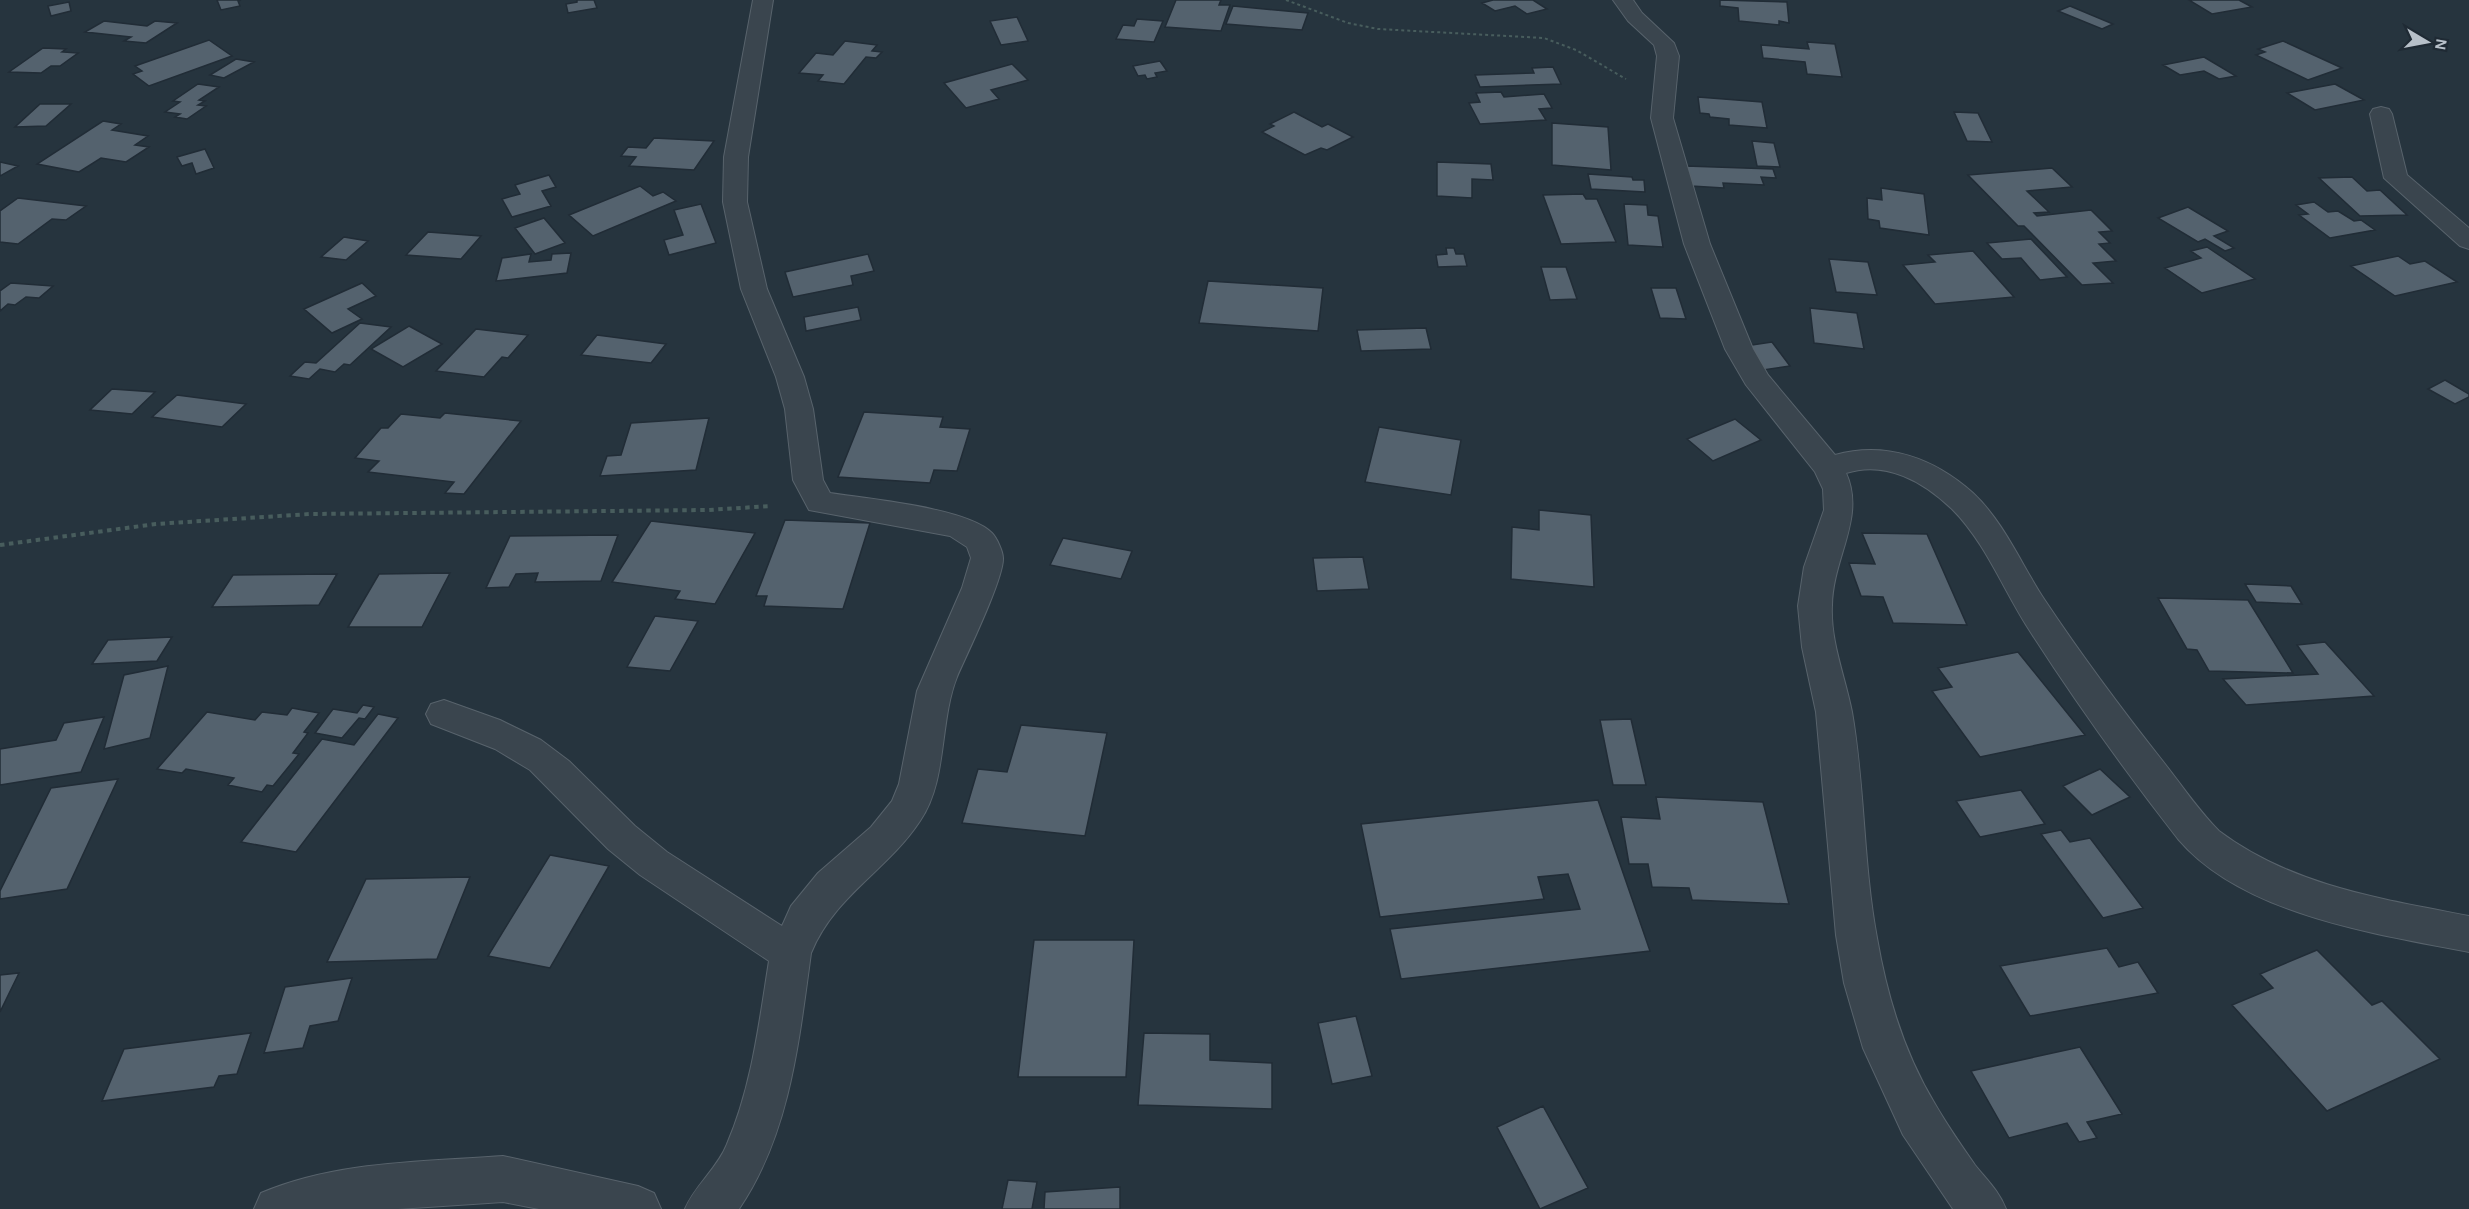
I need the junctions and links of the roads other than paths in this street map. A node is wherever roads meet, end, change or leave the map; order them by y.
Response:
1 (763, 0) edge
2 (1623, 0) edge
3 (2381, 114) dead end
4 (2469, 241) edge
5 (1829, 468) junction
6 (444, 714) dead end
7 (2469, 934) edge
8 (790, 953) junction
9 (277, 1209) edge
10 (638, 1209) edge
11 (708, 1209) edge
12 (1983, 1209) edge

1 - 8 street
2 - 5 street
3 - 4 street
5 - 7 street
5 - 12 street
6 - 8 street
8 - 11 street
9 - 10 street

